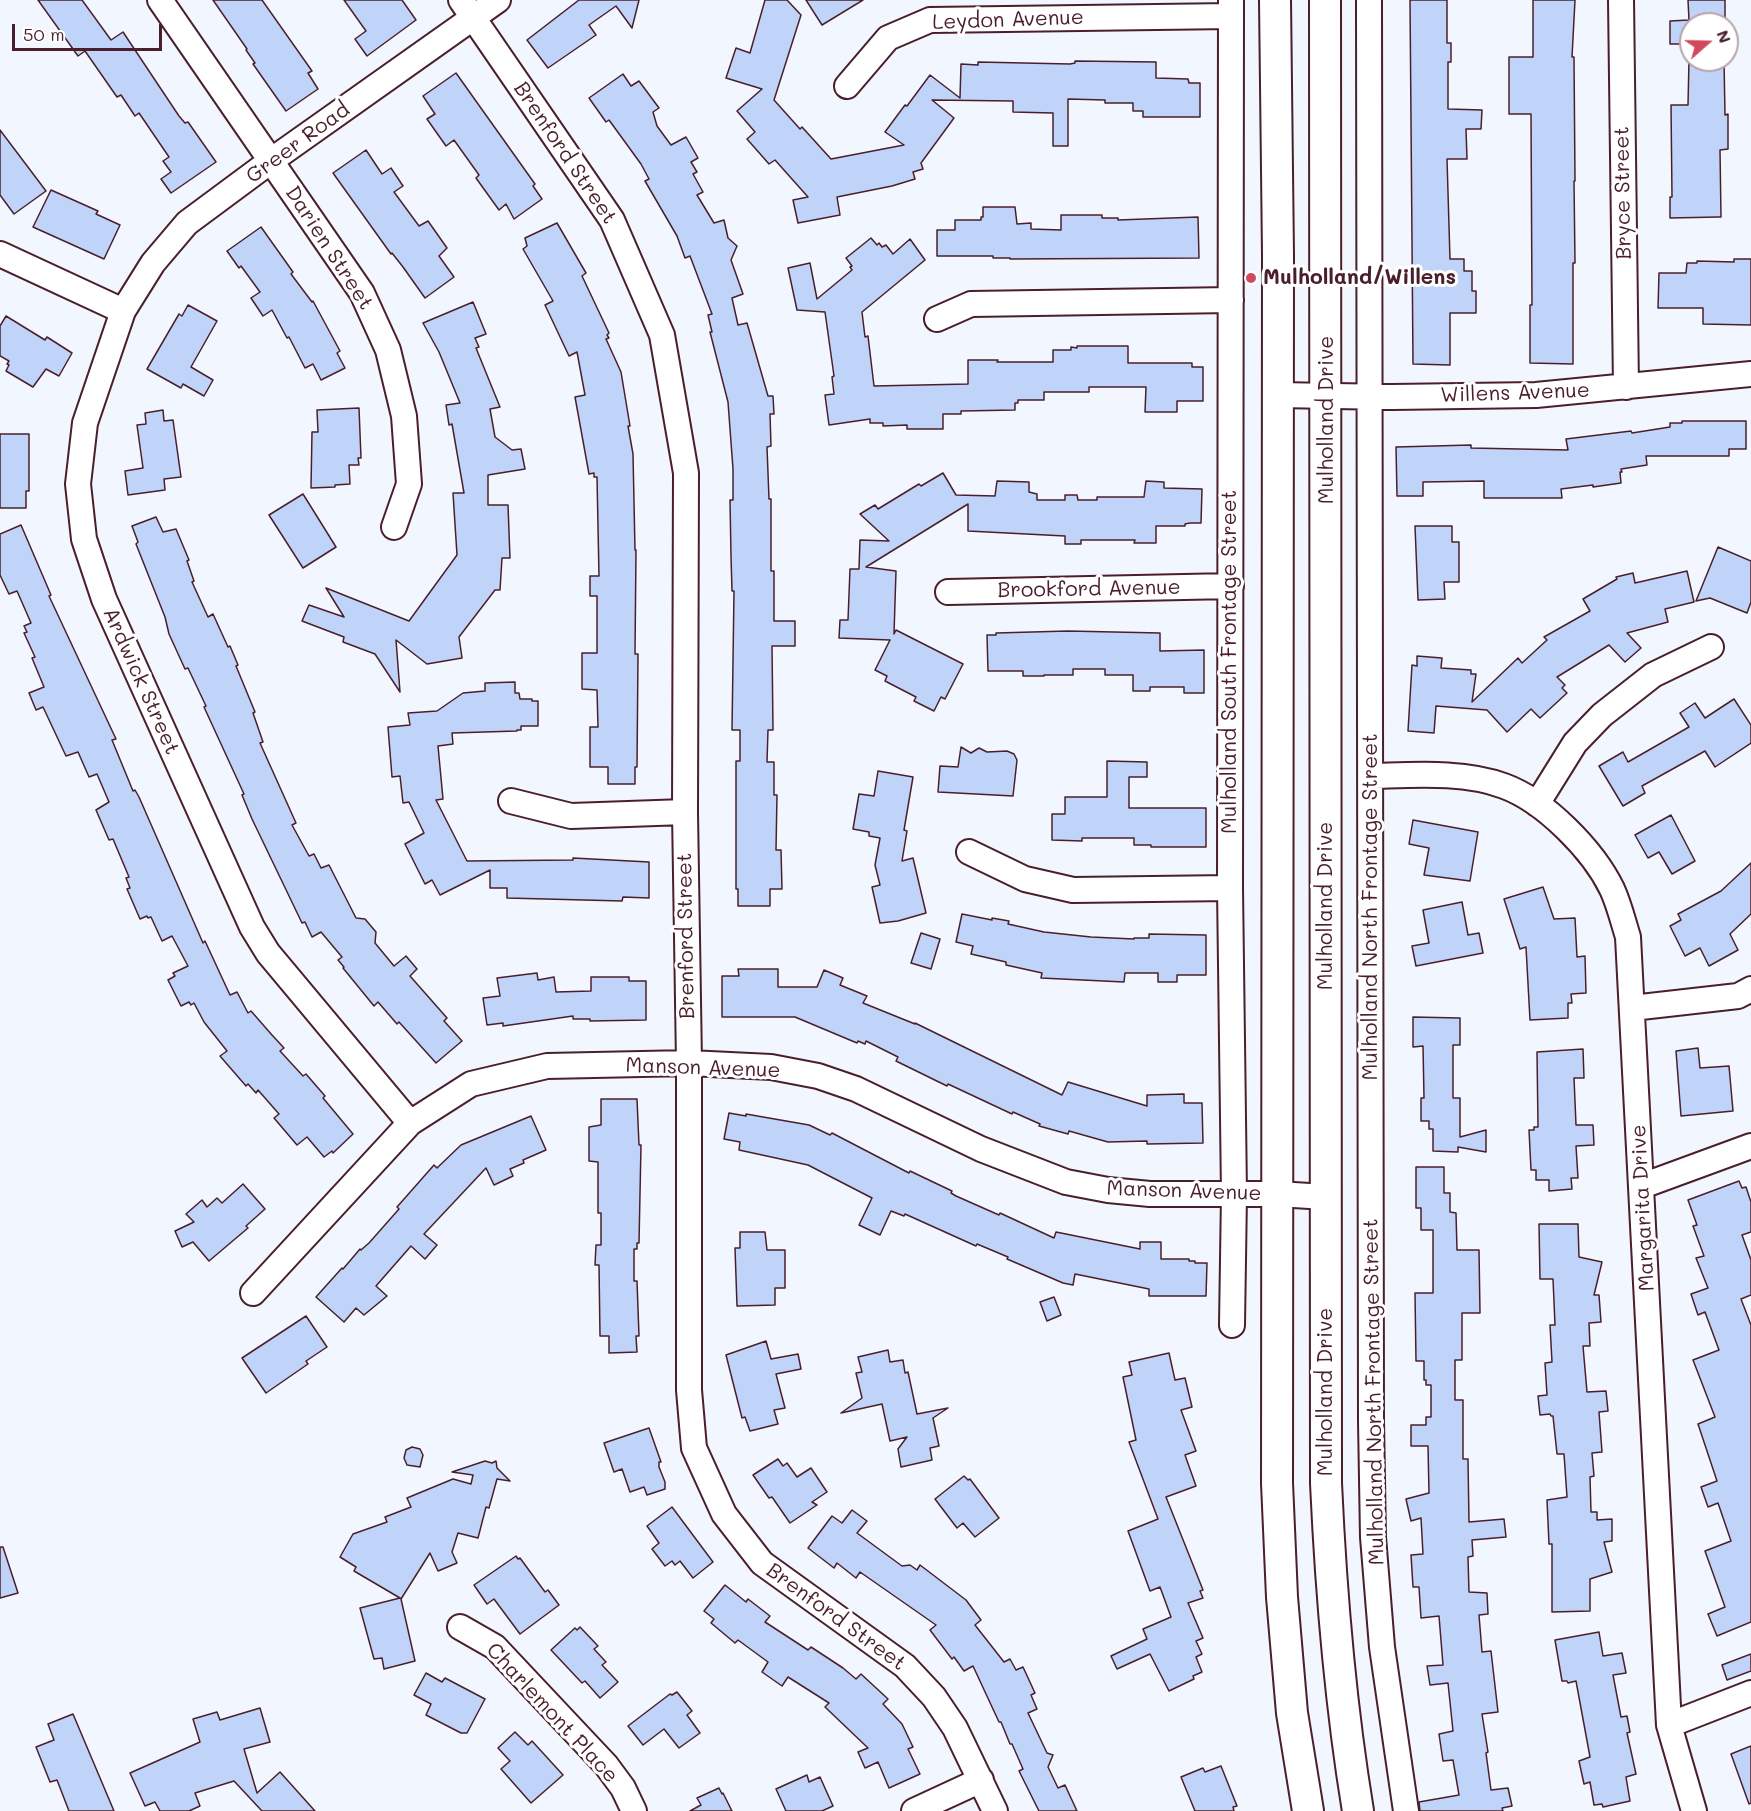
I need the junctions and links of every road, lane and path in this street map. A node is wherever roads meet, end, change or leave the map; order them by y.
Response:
1 (160, 0) edge
2 (498, 0) edge
3 (1275, 0) edge
4 (1326, 0) edge
5 (1370, 0) edge
6 (1621, 0) edge
7 (1231, 8) edge
8 (468, 9) edge
9 (847, 86) dead end
10 (272, 160) junction
11 (0, 254) edge
12 (1231, 300) junction
13 (123, 312) junction
14 (937, 319) dead end
15 (1751, 374) edge
16 (1626, 387) junction
17 (1277, 395) junction
18 (1371, 396) junction
19 (1327, 397) junction
20 (394, 527) dead end
21 (1231, 586) junction
22 (948, 592) dead end
23 (1711, 647) dead end
24 (1372, 776) junction
25 (511, 801) dead end
26 (1537, 804) junction
27 (685, 812) junction
28 (969, 852) dead end
29 (1230, 888) junction
30 (1751, 989) edge
31 (1632, 1008) junction
32 (688, 1063) junction
33 (410, 1123) junction
34 (1751, 1146) edge
35 (1642, 1186) junction
36 (1234, 1194) junction
37 (1277, 1194) junction
38 (1326, 1197) junction
39 (253, 1293) dead end
40 (1232, 1325) dead end
41 (460, 1627) dead end
42 (1751, 1693) edge
43 (1669, 1725) junction
44 (981, 1780) junction
45 (633, 1811) edge
46 (914, 1811) edge
47 (995, 1811) edge
48 (1308, 1811) edge
49 (1358, 1811) edge
50 (1406, 1811) edge
51 (1694, 1811) edge

1 - 10 street, Darien Street
2 - 8 street, Greer Road
3 - 17 main road
4 - 19 main road, Mulholland Drive
5 - 18 street, Mulholland North Frontage Street
6 - 16 street, Bryce Street
7 - 9 street, Leydon Avenue
7 - 12 street, Mulholland South Frontage Street
8 - 10 street, Greer Road
8 - 27 street, Brenford Street
10 - 13 street, Greer Road
10 - 20 street, Darien Street
11 - 13 street
12 - 14 street
12 - 21 street, Mulholland South Frontage Street
13 - 33 street, Ardwick Street
15 - 16 street, Willens Avenue
16 - 18 street, Willens Avenue
17 - 19 street, Willens Avenue
17 - 37 main road
18 - 19 street, Willens Avenue
18 - 24 street, Mulholland North Frontage Street
19 - 38 main road, Mulholland Drive
21 - 22 street, Brookford Avenue
21 - 29 street, Mulholland South Frontage Street
23 - 26 street
24 - 26 street, Margarita Drive
24 - 50 street, Mulholland North Frontage Street
25 - 27 street
26 - 31 street, Margarita Drive
27 - 32 street, Brenford Street
28 - 29 street
29 - 36 street, Mulholland South Frontage Street
30 - 31 street
31 - 35 street, Margarita Drive
32 - 33 street, Manson Avenue
32 - 36 street, Manson Avenue
32 - 44 street, Brenford Street
33 - 39 street, Manson Avenue
34 - 35 street
35 - 43 street, Margarita Drive
36 - 37 street, Manson Avenue
36 - 40 street, Mulholland South Frontage Street
37 - 38 street, Manson Avenue
37 - 48 main road
38 - 49 main road, Mulholland Drive
41 - 45 street, Charlemont Place
42 - 43 street
43 - 51 street, Margarita Drive
44 - 46 street
44 - 47 street, Brenford Street

